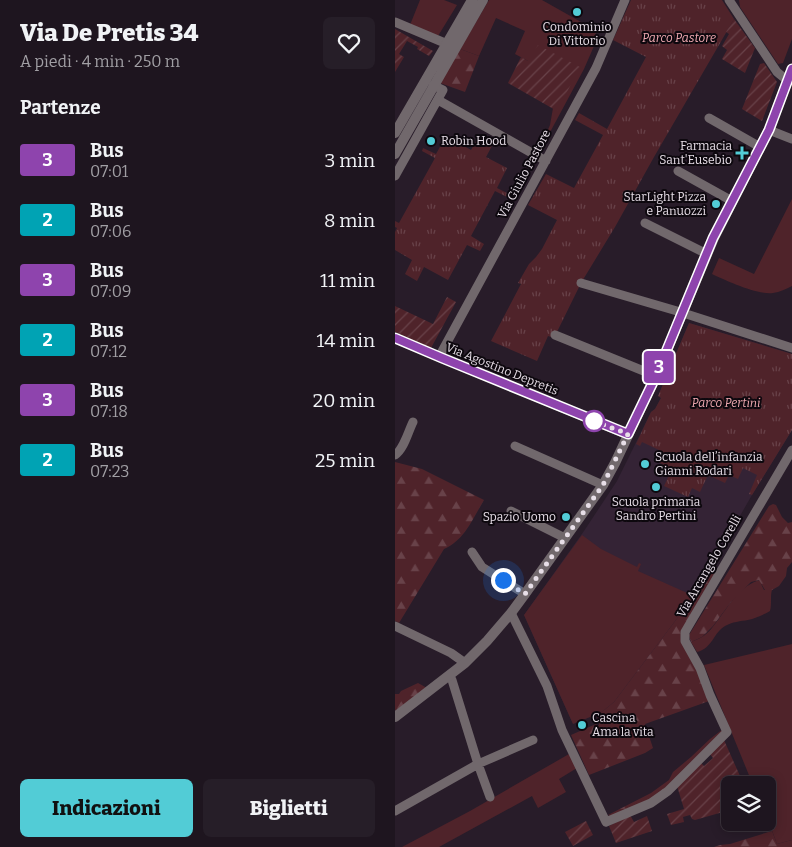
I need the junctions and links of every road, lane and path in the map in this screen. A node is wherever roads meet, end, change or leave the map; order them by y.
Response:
1 (472, 0) edge
2 (483, 0) edge
3 (625, 0) edge
4 (729, 0) edge
5 (395, 22) edge
6 (451, 46) junction
7 (792, 69) edge
8 (788, 81) junction
9 (433, 86) junction
10 (438, 100) junction
11 (709, 118) dead end
12 (769, 130) junction
13 (395, 133) edge
14 (792, 139) edge
15 (760, 147) junction
16 (395, 154) edge
17 (546, 162) junction
18 (678, 171) dead end
19 (395, 176) edge
20 (732, 201) junction
21 (645, 223) dead end
22 (707, 254) junction
23 (581, 283) dead end
24 (682, 313) junction
25 (555, 335) dead end
26 (395, 338) edge
27 (792, 348) edge
28 (439, 357) junction
29 (656, 376) junction
30 (413, 422) dead end
31 (628, 434) junction
32 (515, 446) dead end
33 (792, 450) edge
34 (395, 455) edge
35 (603, 485) junction
36 (511, 511) dead end
37 (565, 538) junction
38 (472, 552) dead end
39 (525, 594) junction
40 (511, 612) junction
41 (395, 626) edge
42 (465, 663) junction
43 (449, 676) junction
44 (395, 717) edge
45 (533, 740) dead end
46 (478, 764) junction
47 (490, 797) dead end
48 (395, 811) edge

1 - 6 street
2 - 6 street
3 - 17 street, Via Giulio Pastore
4 - 8 street
5 - 6 street
6 - 9 street
6 - 13 street
7 - 8 street
8 - 12 street
9 - 10 street
9 - 16 street
10 - 17 street
10 - 19 street
11 - 15 street
12 - 14 street
12 - 15 street
15 - 20 street
17 - 28 street, Via Giulio Pastore
18 - 20 street
20 - 22 street
21 - 22 street
22 - 24 street
23 - 24 street
24 - 27 street
24 - 29 street
25 - 29 street
26 - 28 street, Via Agostino Depretis
28 - 31 street, Via Agostino Depretis
29 - 31 street
30 - 34 street
31 - 35 street
32 - 35 street
33 - 40 street, Via Arcangelo Corelli
35 - 37 street
36 - 37 street
37 - 39 street
38 - 39 street
39 - 40 street
40 - 42 street
41 - 42 street
42 - 43 street
43 - 44 street
43 - 46 street
45 - 46 street
46 - 47 street
46 - 48 street

